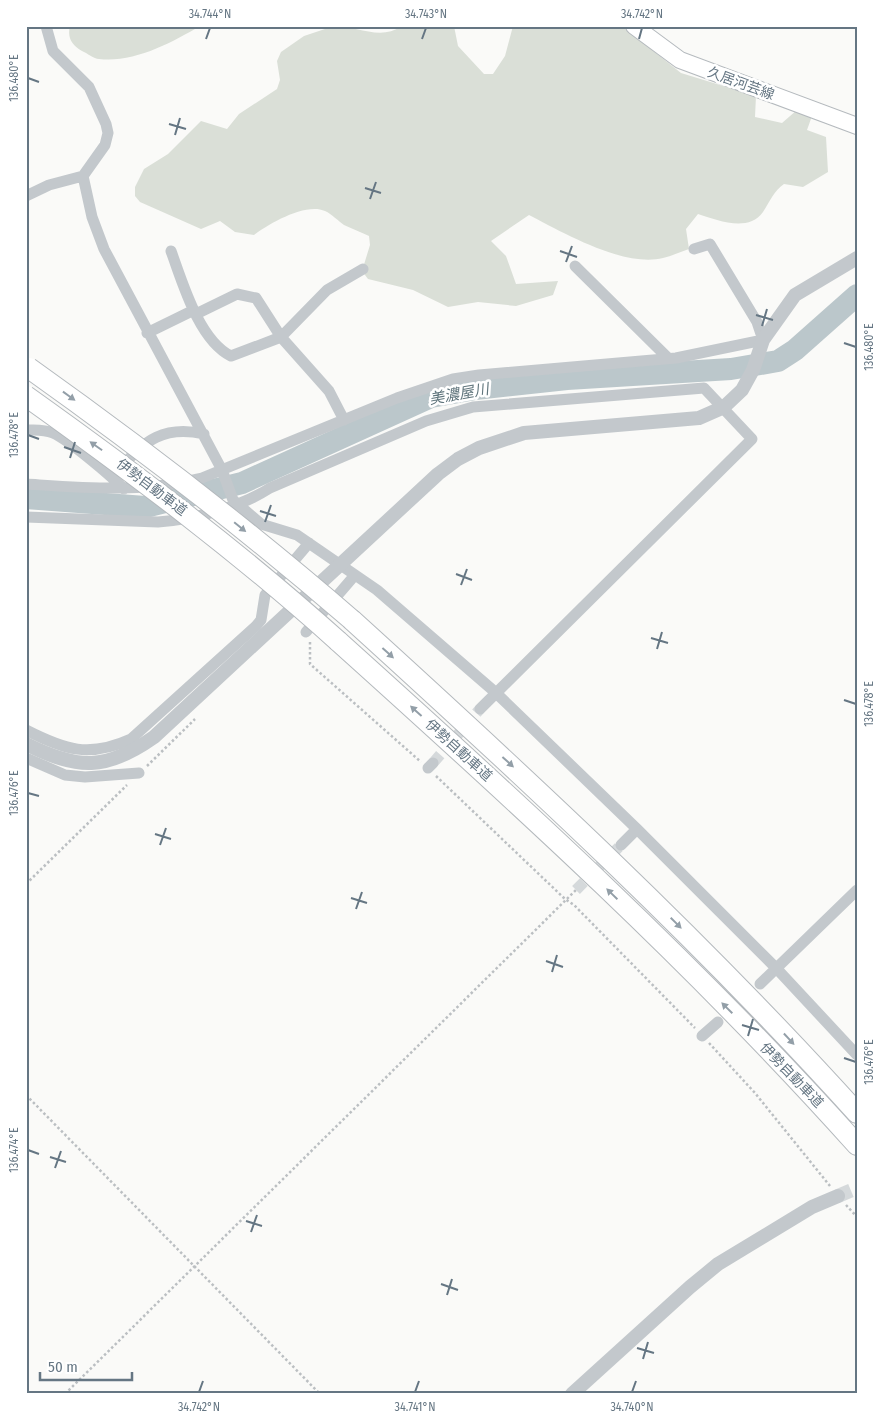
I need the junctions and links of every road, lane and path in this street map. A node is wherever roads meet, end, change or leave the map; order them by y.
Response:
1 (46, 26) edge
2 (634, 26) edge
3 (857, 126) edge
4 (83, 176) junction
5 (26, 196) edge
6 (694, 249) dead end
7 (171, 251) dead end
8 (857, 258) edge
9 (574, 266) dead end
10 (363, 269) dead end
11 (195, 312) junction
12 (147, 333) junction
13 (281, 337) junction
14 (761, 344) junction
15 (668, 358) junction
16 (28, 367) edge
17 (26, 396) edge
18 (724, 407) junction
19 (344, 420) junction
20 (26, 430) edge
21 (204, 434) junction
22 (223, 473) junction
23 (112, 478) junction
24 (26, 484) edge
25 (124, 489) junction
26 (235, 502) junction
27 (26, 517) edge
28 (309, 543) junction
29 (340, 563) junction
30 (355, 575) junction
31 (306, 632) joint
32 (495, 692) junction
33 (480, 709) tunnel mouth
34 (195, 718) dead end
35 (26, 730) edge
36 (26, 744) edge
37 (26, 758) edge
38 (139, 773) junction
39 (638, 828) junction
40 (621, 845) tunnel mouth
41 (26, 884) edge
42 (576, 890) tunnel mouth
43 (857, 890) edge
44 (565, 899) junction
45 (777, 969) junction
46 (760, 984) dead end
47 (718, 1022) dead end
48 (702, 1036) junction
49 (857, 1055) edge
50 (26, 1095) edge
51 (828, 1113) junction
52 (857, 1113) edge
53 (857, 1145) edge
54 (857, 1154) edge
55 (838, 1196) junction
56 (857, 1217) edge
57 (194, 1266) junction
58 (64, 1394) edge
59 (320, 1394) edge
60 (572, 1394) edge

1 - 4 street
2 - 3 main road, 久居河芸線
4 - 5 street
4 - 12 street
6 - 14 street
7 - 11 street
8 - 14 street
9 - 15 street
10 - 13 street
11 - 12 street
11 - 13 street
11 - 13 street
12 - 21 street
13 - 19 street
14 - 15 street
14 - 18 street
15 - 19 street
16 -> 52 highway, 伊勢自動車道, bridge
51 -> 17 highway, 伊勢自動車道, bridge
18 - 26 street
18 - 29 street
18 - 32 street
19 - 22 street
20 - 23 street
21 - 22 street
21 - 23 street
22 - 25 street
22 - 26 street
23 - 25 street
24 - 25 street
26 - 27 street
26 - 28 street
28 - 29 street
28 - 35 street
29 - 30 street
29 - 36 street
30 - 31 street
30 - 32 street
31 - 44 path
32 - 33 street
32 - 39 street
34 - 38 path
37 - 38 street
38 - 41 path
39 - 40 street
39 - 45 street
42 - 44 path
43 - 45 street
44 - 48 path
44 - 57 path
45 - 46 street
45 - 49 street
47 - 48 street
48 - 55 path
50 - 57 path
51 - 53 highway, 伊勢自動車道
51 - 54 highway
55 - 56 path
55 - 60 street
57 - 58 path
57 - 59 path

